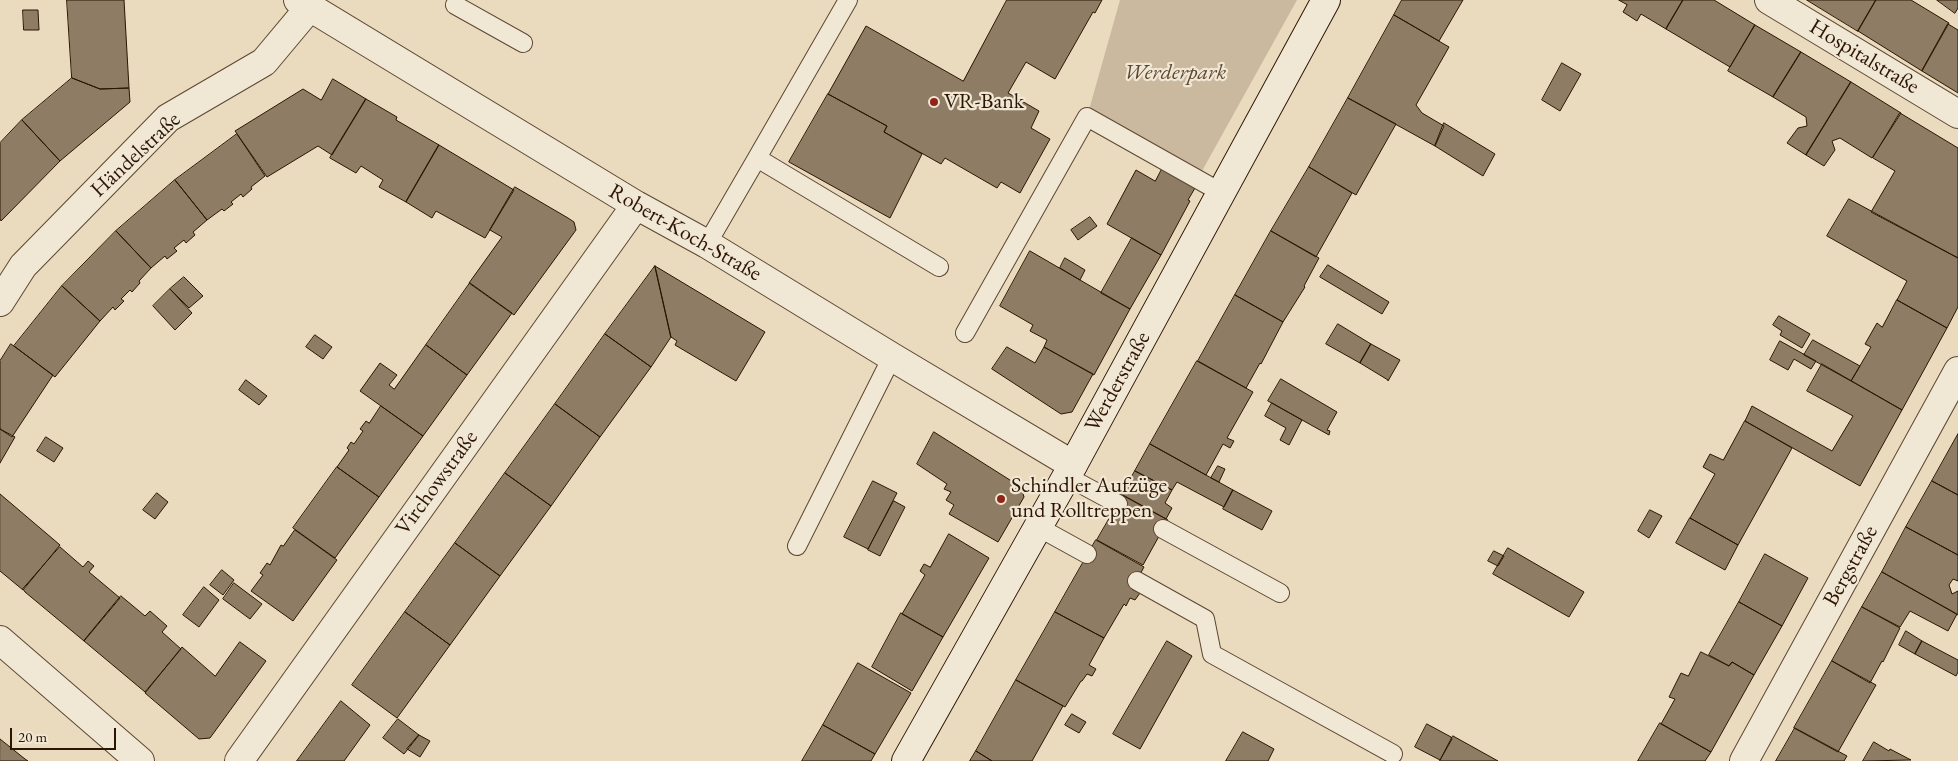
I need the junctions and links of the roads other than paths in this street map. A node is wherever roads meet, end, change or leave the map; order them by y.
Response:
1 (848, 0) edge
2 (1326, 0) edge
3 (1769, 0) edge
4 (304, 4) edge
5 (455, 5) dead end
6 (523, 43) dead end
7 (1958, 114) edge
8 (757, 158) junction
9 (1222, 194) junction
10 (636, 205) junction
11 (707, 244) junction
12 (939, 267) dead end
13 (0, 302) edge
14 (965, 333) dead end
15 (892, 357) junction
16 (1958, 371) edge
17 (1070, 470) junction
18 (1118, 504) dead end
19 (1038, 527) junction
20 (1163, 529) dead end
21 (797, 546) dead end
22 (1088, 554) dead end
23 (1137, 581) dead end
24 (1280, 593) dead end
25 (0, 640) edge
26 (1393, 754) dead end
27 (140, 761) edge
28 (239, 761) edge
29 (906, 761) edge
30 (1744, 761) edge

1 - 8 lane
2 - 9 street, Werderstraße
3 - 7 street, Hospitalstraße
4 - 10 street, Robert-Koch-Straße
4 - 13 street, Händelstraße
5 - 6 lane
8 - 11 lane
8 - 12 lane
9 - 14 lane
9 - 17 street, Werderstraße
10 - 11 street, Robert-Koch-Straße
10 - 28 street, Virchowstraße
11 - 15 street, Robert-Koch-Straße
15 - 17 street, Robert-Koch-Straße
15 - 21 lane
16 - 30 street, Bergstraße
17 - 18 lane
17 - 19 street, Werderstraße
19 - 22 lane
19 - 29 street, Werderstraße
20 - 24 lane
23 - 26 lane
25 - 27 street

